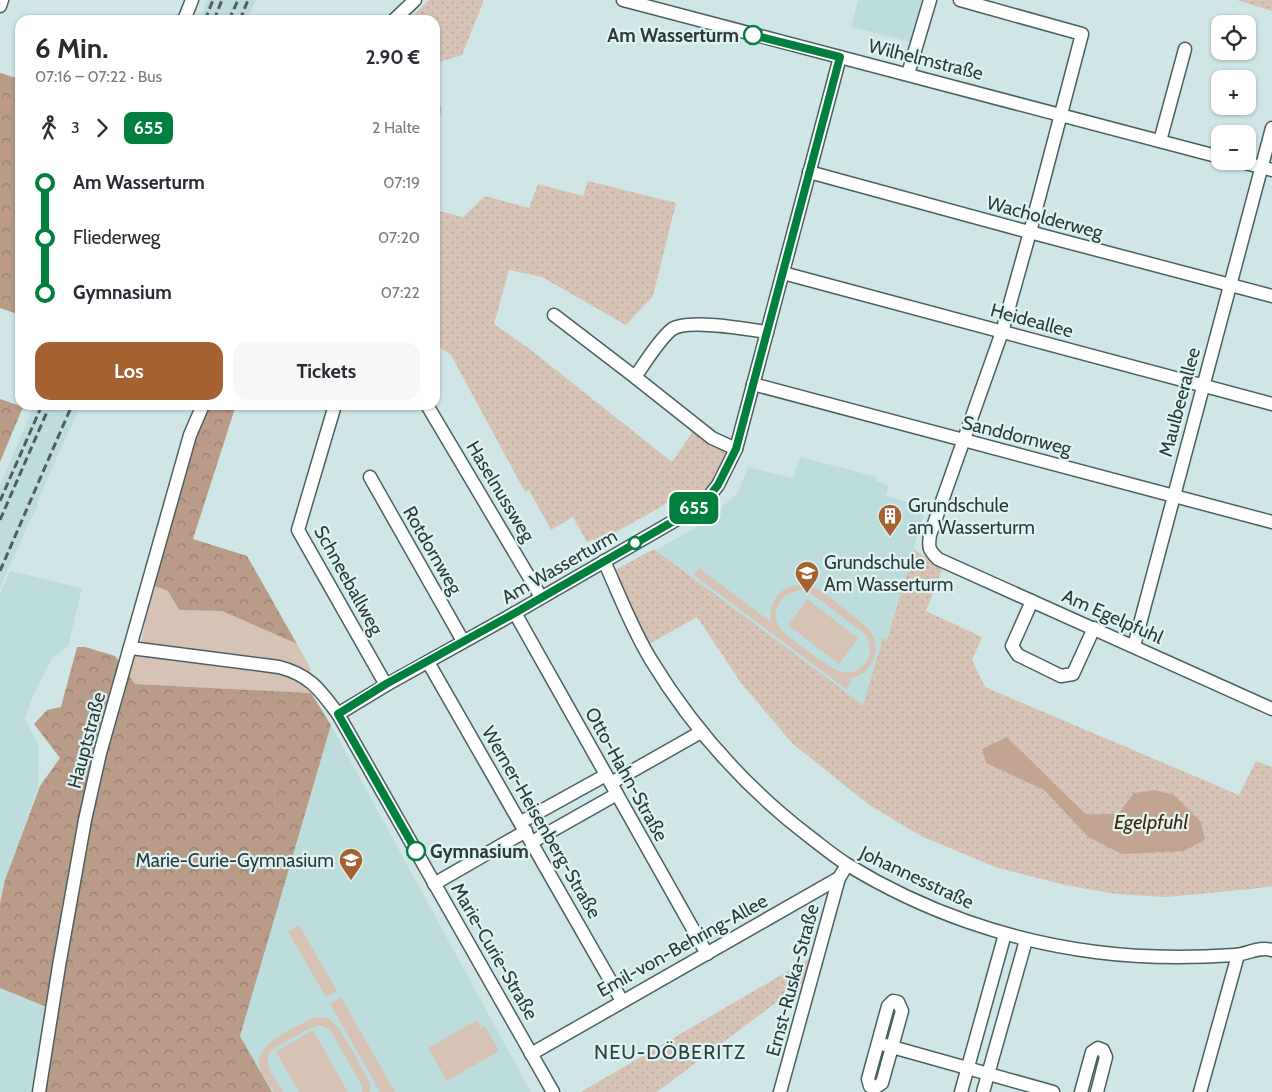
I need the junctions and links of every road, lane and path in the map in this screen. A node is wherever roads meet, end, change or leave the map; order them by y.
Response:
1 (2, 0) edge
2 (192, 0) edge
3 (415, 0) edge
4 (622, 0) edge
5 (930, 0) edge
6 (960, 0) edge
7 (0, 6) edge
8 (186, 15) edge
9 (399, 15) edge
10 (1185, 49) dead end
11 (840, 57) junction
12 (908, 74) junction
13 (1060, 114) junction
14 (1272, 128) edge
15 (1160, 141) junction
16 (1211, 155) edge
17 (1267, 169) edge
18 (809, 172) junction
19 (1030, 232) junction
20 (782, 273) junction
21 (1230, 285) junction
22 (1272, 296) edge
23 (554, 316) dead end
24 (767, 332) junction
25 (1002, 332) junction
26 (635, 377) junction
27 (753, 384) junction
28 (1203, 386) junction
29 (1272, 404) edge
30 (201, 410) edge
31 (334, 410) edge
32 (430, 410) edge
33 (962, 441) junction
34 (736, 449) junction
35 (370, 477) dead end
36 (1174, 495) junction
37 (1272, 522) edge
38 (604, 561) junction
39 (541, 597) junction
40 (1032, 601) junction
41 (515, 613) junction
42 (1094, 628) junction
43 (463, 641) junction
44 (1134, 646) junction
45 (131, 648) junction
46 (428, 662) junction
47 (386, 684) junction
48 (1272, 709) edge
49 (338, 714) junction
50 (701, 732) junction
51 (611, 784) junction
52 (526, 832) junction
53 (847, 865) junction
54 (839, 878) junction
55 (434, 884) junction
56 (1005, 934) junction
57 (1026, 940) junction
58 (1272, 950) edge
59 (707, 954) junction
60 (1238, 955) junction
61 (622, 1001) junction
62 (878, 1044) junction
63 (892, 1047) junction
64 (531, 1054) junction
65 (968, 1068) junction
66 (988, 1074) junction
67 (39, 1092) edge
68 (553, 1092) edge
69 (780, 1092) edge
70 (961, 1092) edge
71 (983, 1092) edge
72 (1053, 1092) edge
73 (1081, 1092) edge
74 (1097, 1092) edge
75 (1200, 1092) edge

1 - 7 street
2 - 8 street
3 - 9 street
4 - 11 street, Wilhelmstraße
5 - 12 street
6 - 13 street
10 - 15 street
11 - 12 street, Wilhelmstraße
11 - 18 street, Am Wasserturm
12 - 13 street, Wilhelmstraße
13 - 15 street, Wilhelmstraße
13 - 19 street
14 - 17 street, Maulbeerallee
15 - 16 street, Wilhelmstraße
17 - 21 street, Maulbeerallee
18 - 19 street, Wacholderweg
18 - 20 street, Am Wasserturm
19 - 21 street, Wacholderweg
19 - 25 street
20 - 24 street, Am Wasserturm
20 - 25 street, Heideallee
21 - 22 street, Wacholderweg
21 - 28 street, Maulbeerallee
23 - 26 street
24 - 26 street
24 - 27 street, Am Wasserturm
25 - 28 street, Heideallee
25 - 33 street
26 - 34 street
27 - 33 street, Sanddornweg
27 - 34 street, Am Wasserturm
28 - 29 street, Heideallee
28 - 36 street, Maulbeerallee
30 - 45 street, Hauptstraße
31 - 47 street, Schneeballweg
32 - 39 street, Haselnussweg
33 - 36 street, Sanddornweg
33 - 40 street, Am Egelpfuhl
34 - 38 street, Am Wasserturm
35 - 43 street, Rotdornweg
36 - 37 street, Sanddornweg
36 - 44 street, Maulbeerallee
38 - 39 street, Am Wasserturm
38 - 50 street, Johannesstraße
39 - 41 street, Am Wasserturm
40 - 42 street, Am Egelpfuhl
40 - 42 street
41 - 43 street, Am Wasserturm
41 - 51 street, Otto-Hahn-Straße
42 - 44 street, Am Egelpfuhl
43 - 46 street, Am Wasserturm
44 - 48 street, Am Egelpfuhl
45 - 49 street, Marie-Curie-Straße
45 - 67 street, Hauptstraße
46 - 47 street, Am Wasserturm
46 - 52 street, Werner-Heisenberg-Straße
47 - 49 street, Am Wasserturm
49 - 55 street, Marie-Curie-Straße
50 - 51 street
50 - 53 street, Johannesstraße
51 - 52 street
51 - 52 street
51 - 59 street, Otto-Hahn-Straße
52 - 55 street
52 - 61 street, Werner-Heisenberg-Straße
53 - 54 street, Emil-von-Behring-Allee
53 - 56 street, Johannesstraße
54 - 59 street, Emil-von-Behring-Allee
54 - 69 street, Ernst-Ruska-Straße
55 - 64 street, Marie-Curie-Straße
56 - 57 street, Johannesstraße
56 - 65 street
57 - 60 street, Johannesstraße
57 - 66 street
58 - 60 street, Johannesstraße
59 - 61 street, Emil-von-Behring-Allee
60 - 75 street
61 - 64 street, Emil-von-Behring-Allee
62 - 63 street
62 - 63 street
62 - 63 street
63 - 65 street
64 - 68 street, Marie-Curie-Straße
65 - 66 street
65 - 70 street
66 - 71 street
66 - 72 street
73 - 74 street

